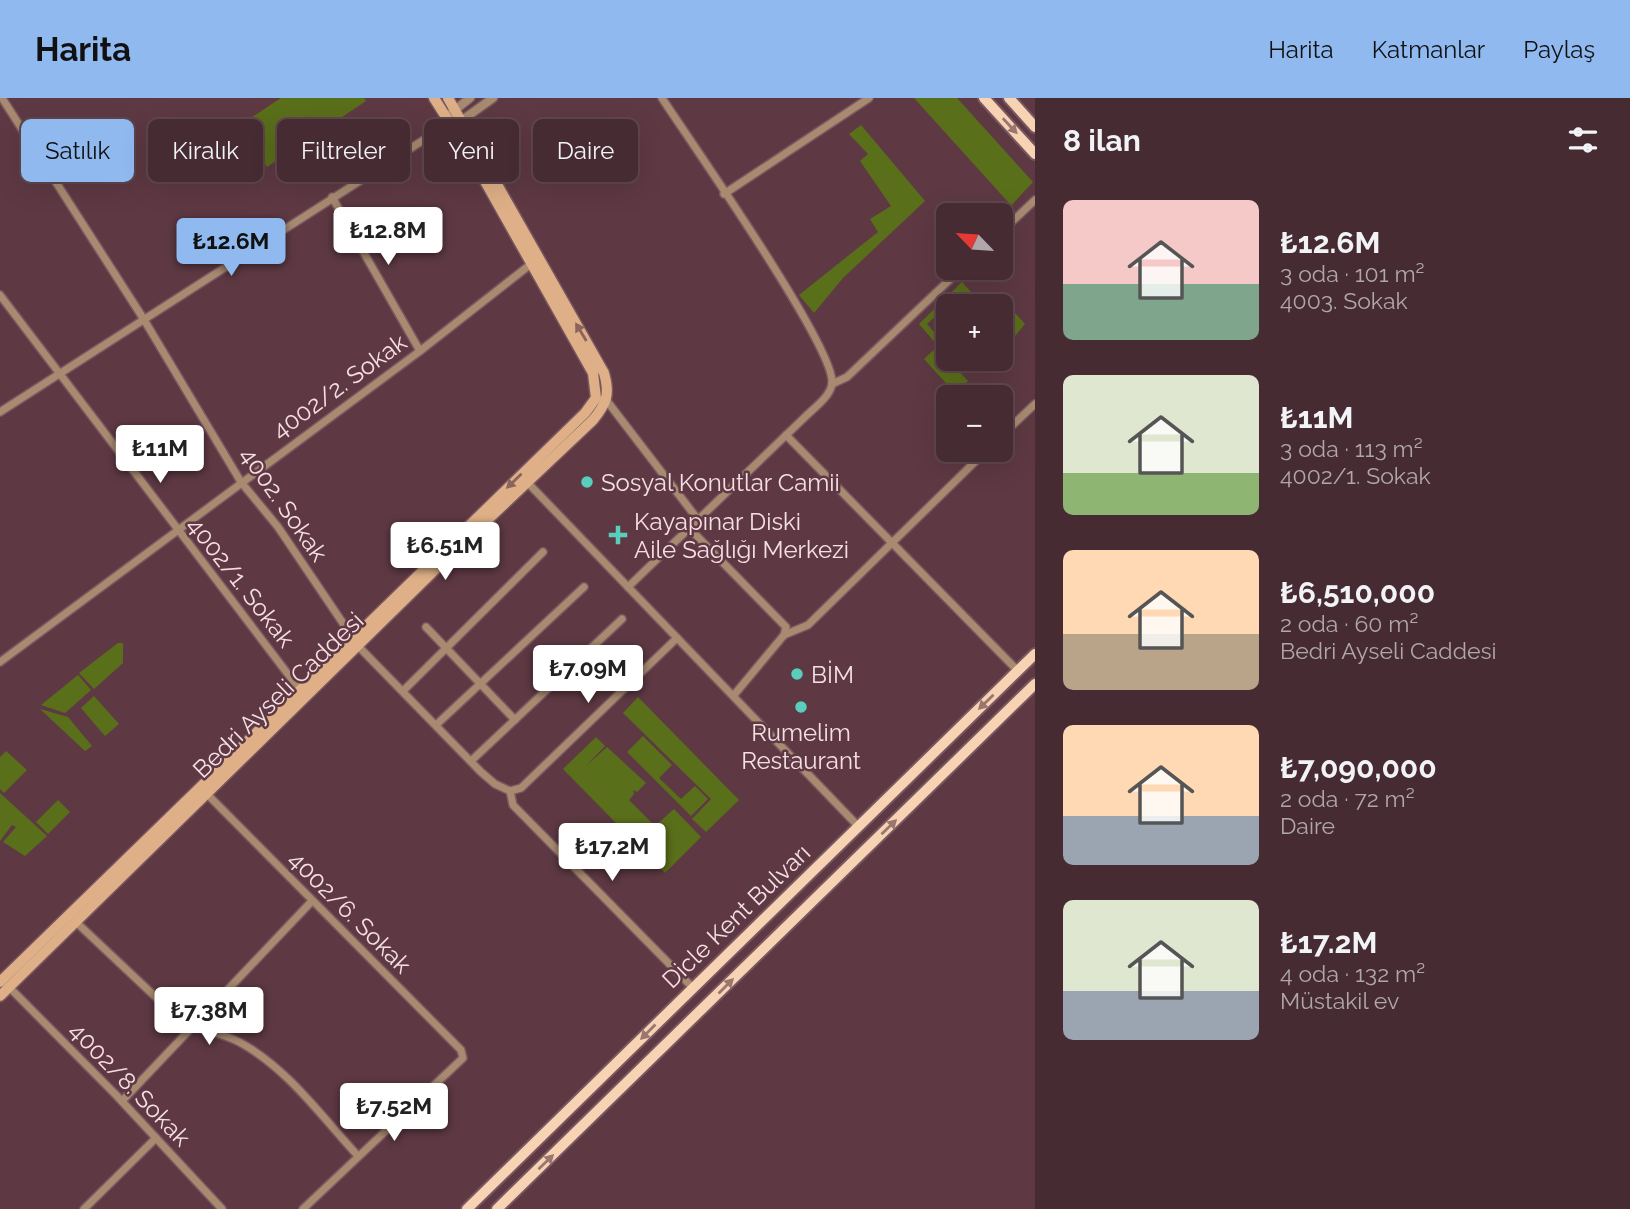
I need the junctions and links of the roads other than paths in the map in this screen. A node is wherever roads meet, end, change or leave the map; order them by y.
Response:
1 (2, 98) edge
2 (434, 98) edge
3 (448, 98) edge
4 (470, 98) edge
5 (494, 98) edge
6 (662, 98) edge
7 (869, 98) edge
8 (984, 98) edge
9 (1009, 98) edge
10 (452, 119) edge
11 (453, 119) edge
12 (454, 119) edge
13 (455, 119) edge
14 (1035, 127) edge
15 (424, 138) edge
16 (1035, 154) edge
17 (487, 182) edge
18 (490, 182) edge
19 (724, 194) junction
20 (332, 197) junction
21 (1035, 200) edge
22 (1013, 221) edge
23 (531, 264) junction
24 (949, 280) edge
25 (0, 295) edge
26 (143, 317) junction
27 (420, 351) junction
28 (60, 373) junction
29 (832, 384) junction
30 (607, 401) junction
31 (1035, 404) edge
32 (0, 412) edge
33 (1013, 425) edge
34 (786, 435) junction
35 (974, 462) edge
36 (241, 482) junction
37 (527, 482) junction
38 (699, 520) junction
39 (690, 528) junction
40 (176, 529) junction
41 (890, 542) junction
42 (543, 552) dead end
43 (584, 587) dead end
44 (628, 587) junction
45 (622, 619) dead end
46 (426, 627) dead end
47 (784, 635) junction
48 (352, 638) junction
49 (677, 638) junction
50 (359, 647) junction
51 (446, 648) junction
52 (1035, 654) edge
53 (0, 662) edge
54 (1018, 671) junction
55 (480, 684) junction
56 (1035, 684) edge
57 (300, 690) junction
58 (403, 691) junction
59 (734, 695) junction
60 (515, 720) junction
61 (436, 725) junction
62 (471, 761) junction
63 (510, 791) junction
64 (207, 794) junction
65 (858, 826) junction
66 (312, 901) junction
67 (76, 922) junction
68 (4, 985) edge
69 (692, 987) junction
70 (0, 996) edge
71 (192, 1027) junction
72 (121, 1101) junction
73 (156, 1138) junction
74 (358, 1156) junction
75 (84, 1209) edge
76 (222, 1209) edge
77 (303, 1209) edge
78 (467, 1209) edge
79 (497, 1209) edge

1 - 26 street, 4002. Sokak
2 - 10 main road, Bedri Ayseli Caddesi
3 - 11 main road, Bedri Ayseli Caddesi
4 - 12 street
5 - 13 street
6 - 19 street
7 - 19 street
8 -> 16 main road
9 - 14 main road
15 - 20 street
17 - 23 main road, Bedri Ayseli Caddesi
30 -> 18 main road, Bedri Ayseli Caddesi
19 - 29 street
20 - 26 street
20 - 27 street
21 - 22 street
23 - 27 street, 4002/2. Sokak
23 -> 48 main road, Bedri Ayseli Caddesi
24 - 29 street
25 - 28 street, 4002/1. Sokak
26 - 28 street
26 - 36 street, 4002. Sokak
27 - 36 street, 4002/2. Sokak
28 - 32 street
28 - 40 street, 4002/1. Sokak
29 - 34 street
30 - 37 main road, Bedri Ayseli Caddesi
30 - 38 street
31 - 33 street
34 - 38 street
34 - 41 street
35 - 41 street
36 - 40 street, 4002/2. Sokak
36 - 48 street, 4002. Sokak
37 - 44 street
37 - 50 main road, Bedri Ayseli Caddesi
38 - 39 street
39 - 44 street
39 - 47 street
40 - 53 street, 4002/2. Sokak
40 - 57 street, 4002/1. Sokak
41 - 47 street
41 - 54 street
42 - 51 street
43 - 55 street
44 - 49 street
45 - 60 street
46 - 51 street
47 - 59 street
48 - 50 street, 4002. Sokak
48 - 57 main road, Bedri Ayseli Caddesi
49 - 59 street
49 - 63 street
50 - 58 street, 4002. Sokak
50 - 64 main road, Bedri Ayseli Caddesi
51 - 55 street
51 - 58 street
52 - 54 main road, Dicle Kent Bulvarı
54 -> 65 main road, Dicle Kent Bulvarı
55 - 60 street
55 - 61 street
79 -> 56 main road, Dicle Kent Bulvarı
57 - 68 main road, Bedri Ayseli Caddesi
58 - 61 street, 4002. Sokak
59 - 65 street
60 - 62 street
61 - 62 street, 4002. Sokak
62 - 63 street, 4002. Sokak
63 - 69 street
64 - 66 street, 4002/6. Sokak
64 - 67 main road, Bedri Ayseli Caddesi
65 - 69 main road, Dicle Kent Bulvarı
66 - 71 street
66 - 74 street, 4002/6. Sokak
67 - 68 main road, Bedri Ayseli Caddesi
67 - 71 street
68 - 70 main road, Bedri Ayseli Caddesi
68 - 72 street, 4002/8. Sokak
69 -> 78 main road, Dicle Kent Bulvarı
71 - 72 street
71 - 74 street
72 - 73 street, 4002/8. Sokak
73 - 75 street
73 - 76 street, 4002/8. Sokak
74 - 77 street

